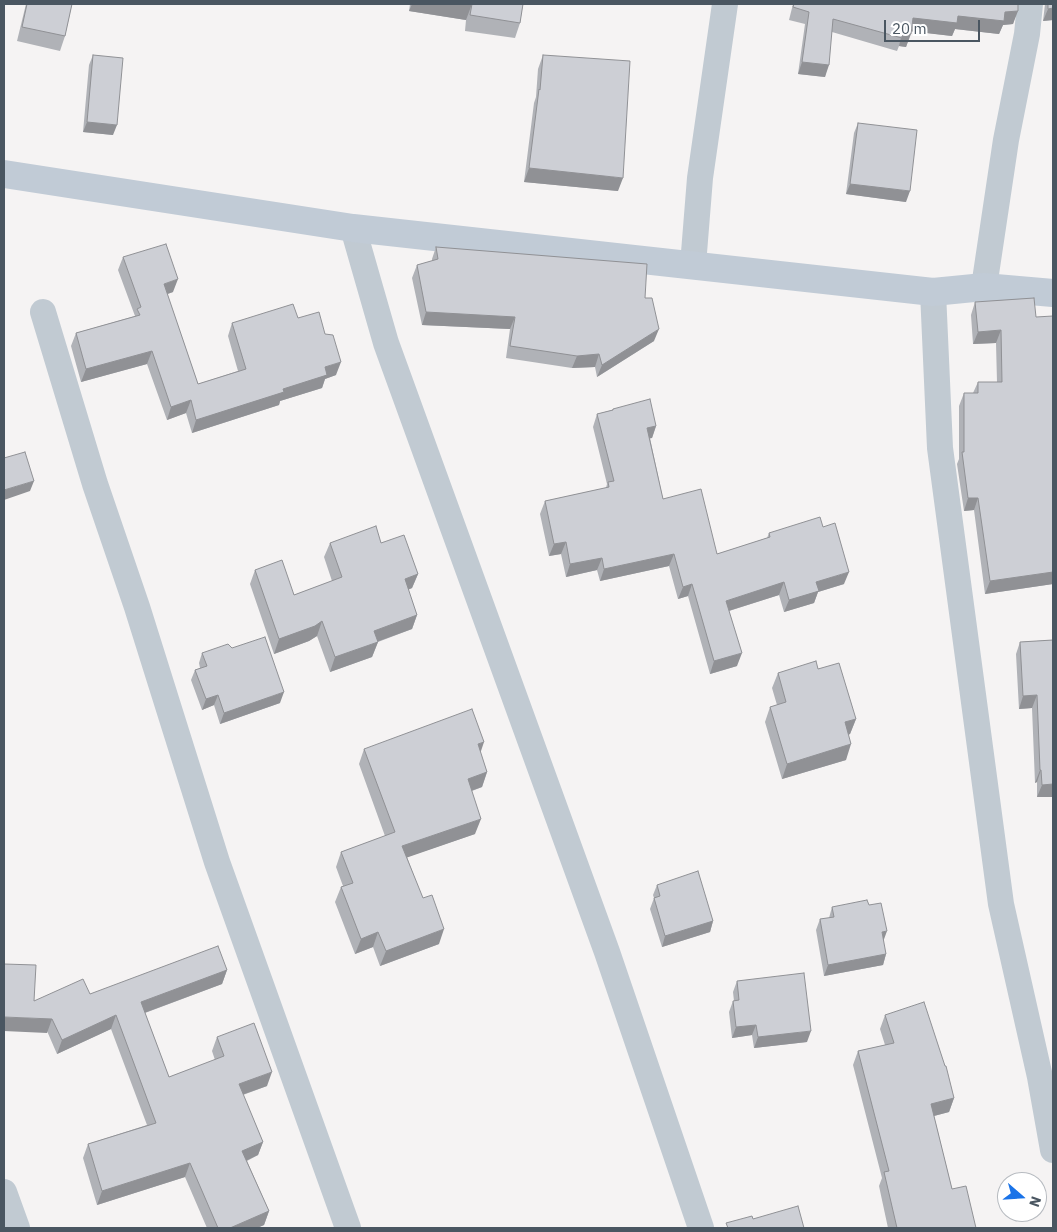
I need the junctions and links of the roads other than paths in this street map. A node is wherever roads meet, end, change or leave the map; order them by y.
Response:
1 (725, 4) edge
2 (1030, 4) edge
3 (4, 174) edge
4 (353, 228) junction
5 (693, 265) junction
6 (984, 287) junction
7 (933, 292) junction
8 (1053, 293) edge
9 (44, 312) dead end
10 (1053, 1150) edge
11 (4, 1192) edge
12 (17, 1228) edge
13 (348, 1228) edge
14 (700, 1228) edge

1 - 5 street
2 - 6 street
3 - 4 street
4 - 5 street
4 - 14 street
5 - 7 street
6 - 7 street
6 - 8 street
7 - 10 street
9 - 13 street
11 - 12 street

